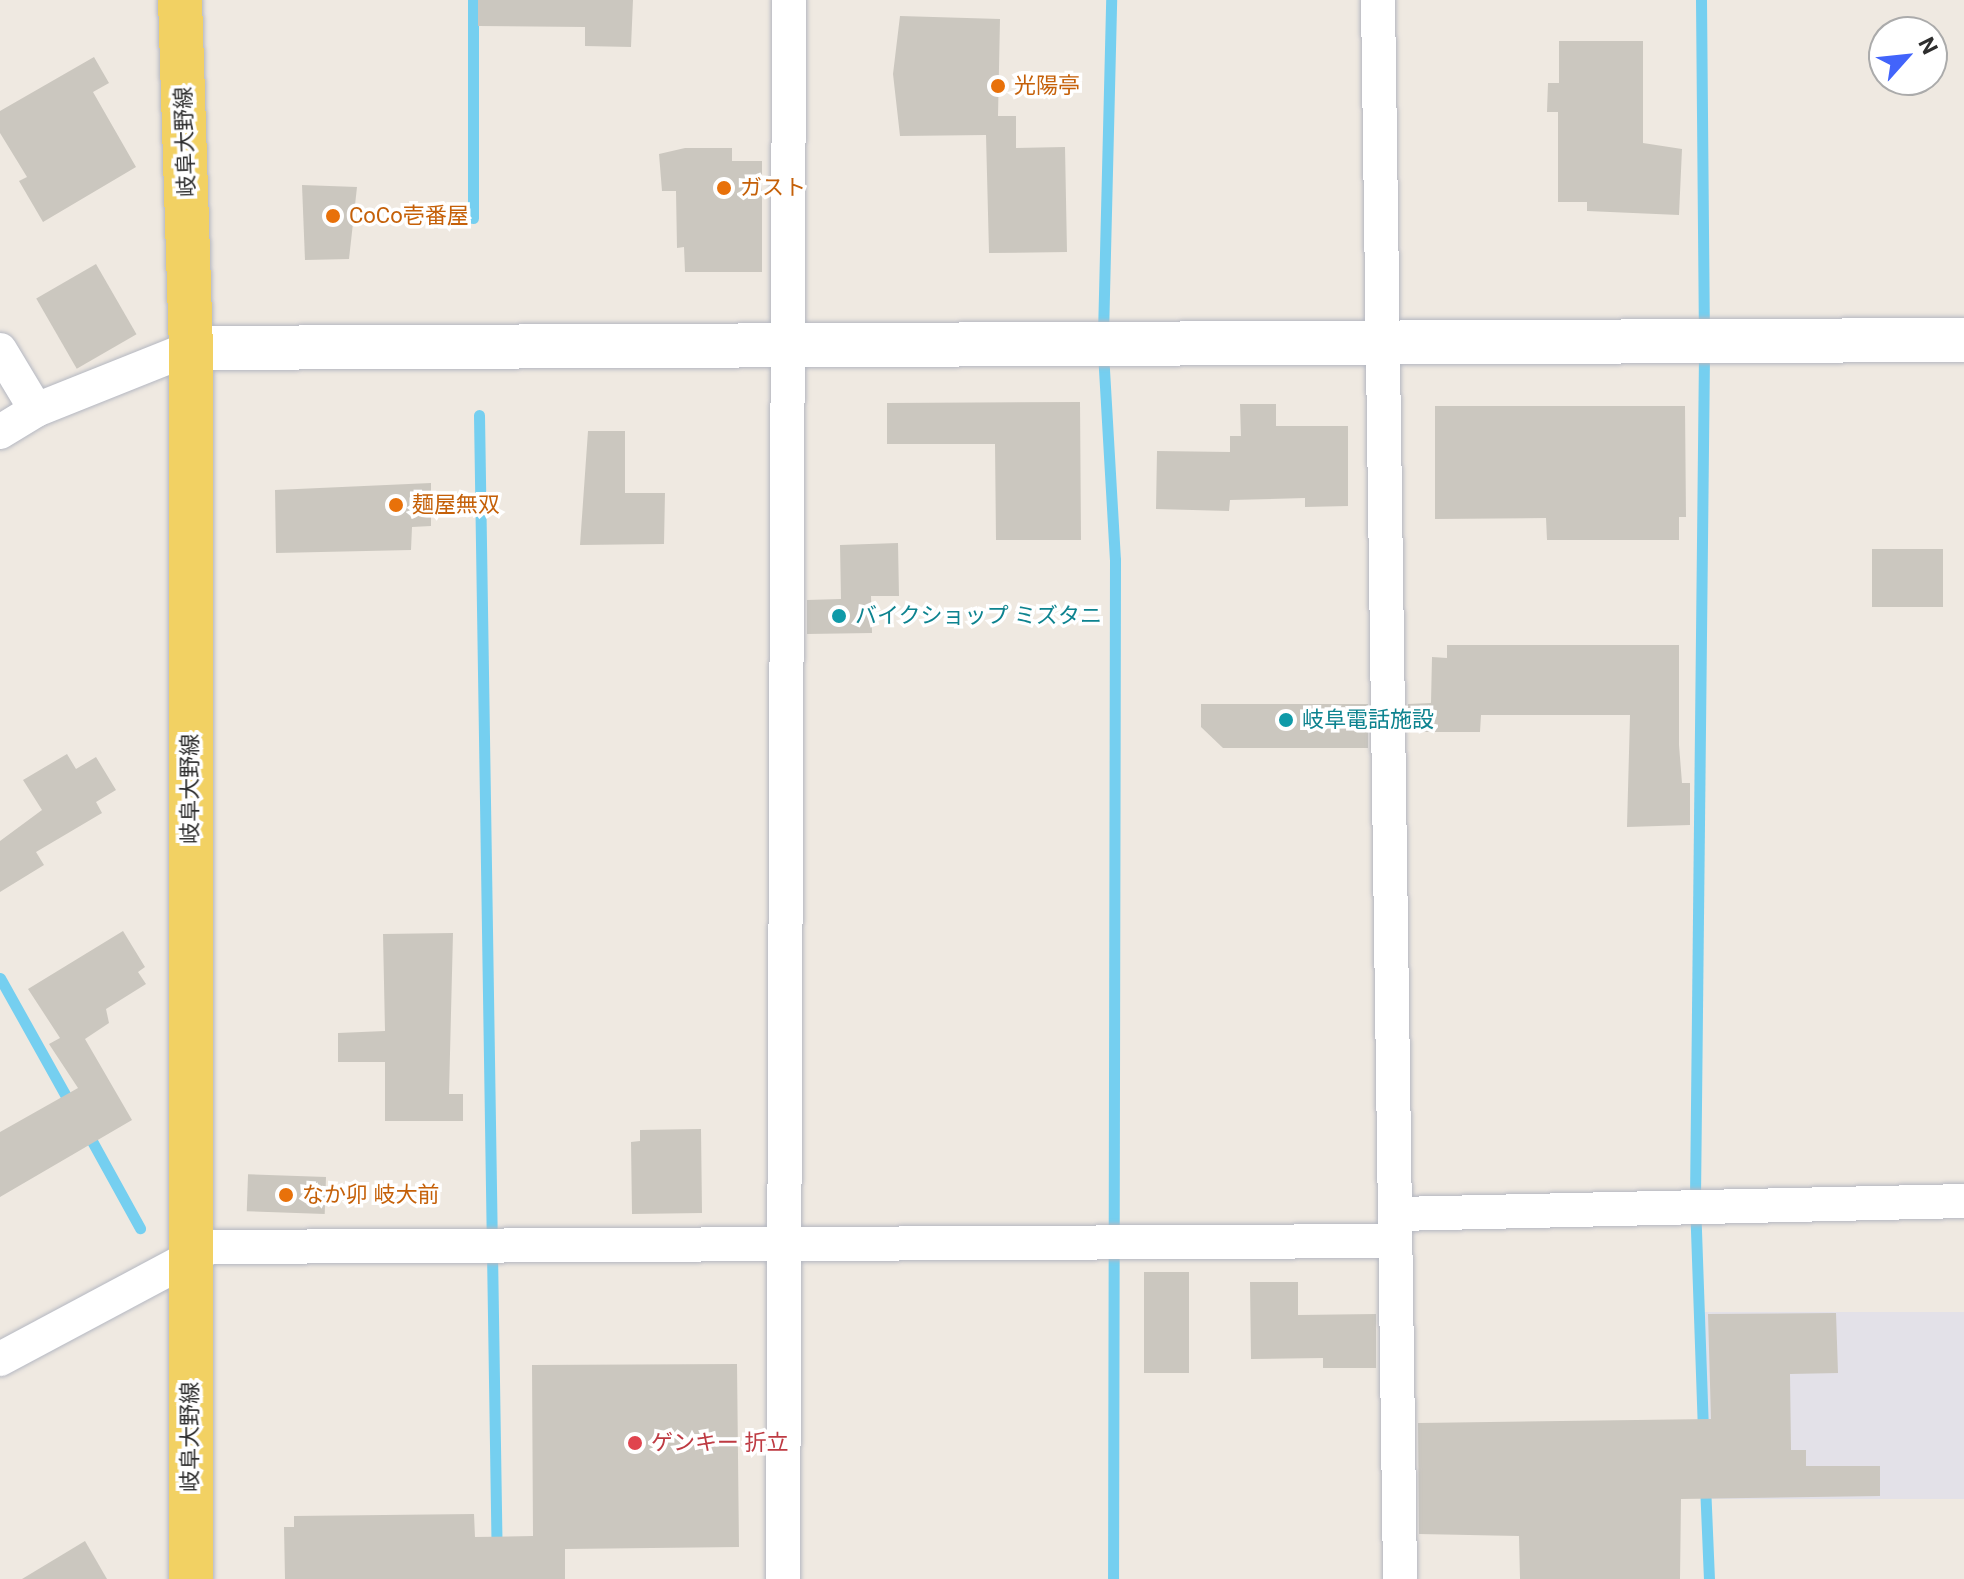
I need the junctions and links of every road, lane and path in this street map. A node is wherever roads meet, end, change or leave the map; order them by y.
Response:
1 (180, 0) edge
2 (789, 0) edge
3 (1378, 0) edge
4 (1385, 339) junction
5 (1964, 340) edge
6 (792, 347) junction
7 (191, 348) junction
8 (0, 350) edge
9 (36, 410) junction
10 (0, 432) edge
11 (1964, 1201) edge
12 (1396, 1227) junction
13 (781, 1246) junction
14 (188, 1254) junction
15 (0, 1359) edge
16 (191, 1579) edge
17 (783, 1579) edge
18 (1400, 1579) edge

1 - 7 main road, 岐阜大野線
2 - 6 street
3 - 4 street
4 - 5 street
4 - 6 street
4 - 12 street
6 - 7 street
6 - 13 street
7 - 9 street
7 - 14 main road, 岐阜大野線
8 - 9 street
9 - 10 street
11 - 12 street
12 - 13 street
12 - 18 street
13 - 14 street
13 - 17 street
14 - 15 street
14 - 16 main road, 岐阜大野線

